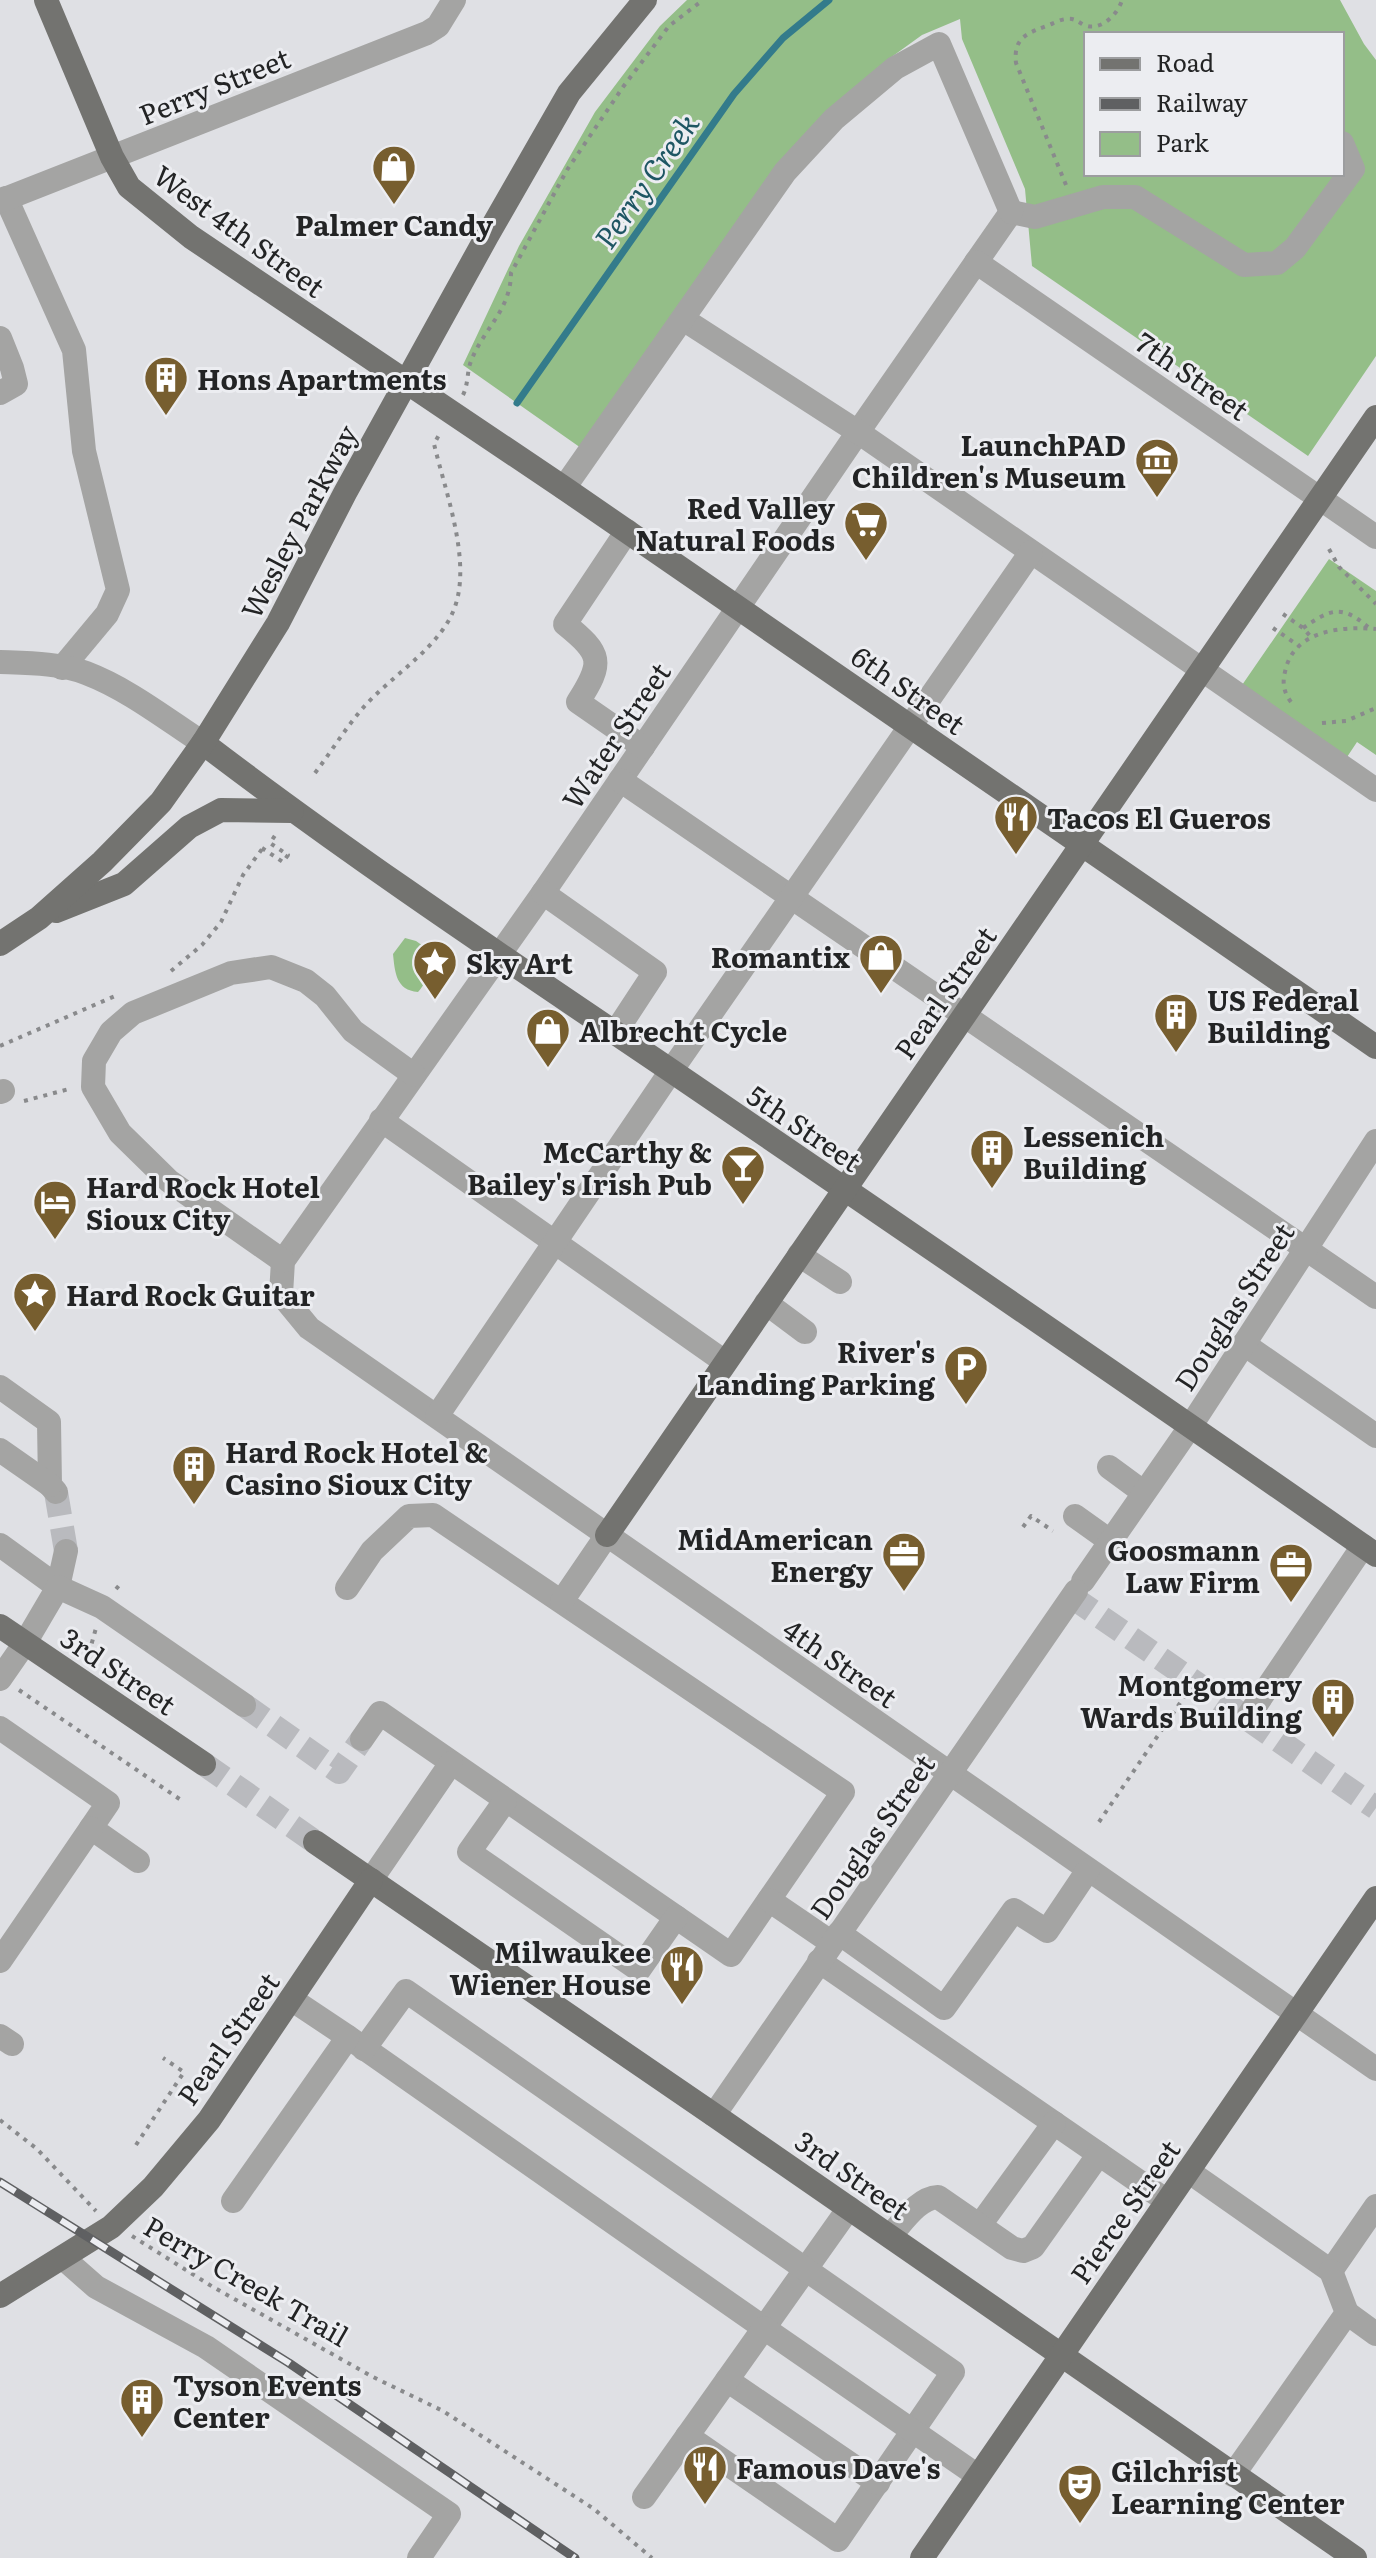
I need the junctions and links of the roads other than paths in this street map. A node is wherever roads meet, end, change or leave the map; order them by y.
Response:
1 (46, 0) edge
2 (633, 4) edge
3 (449, 9) edge
4 (1344, 148) edge
5 (112, 157) junction
6 (1133, 185) edge
7 (3, 200) edge
8 (1011, 212) junction
9 (976, 262) junction
10 (683, 319) junction
11 (0, 338) edge
12 (407, 382) junction
13 (0, 393) edge
14 (1376, 417) edge
15 (858, 432) junction
16 (564, 488) junction
17 (1320, 499) junction
18 (627, 531) junction
19 (1376, 537) edge
20 (1031, 552) junction
21 (738, 607) junction
22 (0, 662) edge
23 (62, 668) junction
24 (1202, 670) junction
25 (909, 725) junction
26 (203, 743) junction
27 (643, 747) junction
28 (620, 780) junction
29 (1376, 790) edge
30 (292, 811) junction
31 (1082, 845) junction
32 (543, 893) junction
33 (791, 897) junction
34 (39, 918) junction
35 (0, 944) edge
36 (499, 956) junction
37 (964, 1016) junction
38 (615, 1033) junction
39 (1376, 1047) edge
40 (671, 1071) junction
41 (414, 1075) junction
42 (381, 1120) junction
43 (1376, 1141) edge
44 (844, 1190) junction
45 (555, 1241) junction
46 (1306, 1248) junction
47 (799, 1255) junction
48 (283, 1261) junction
49 (840, 1282) dead end
50 (1374, 1291) edge
51 (766, 1303) junction
52 (805, 1332) dead end
53 (1244, 1344) junction
54 (725, 1362) junction
55 (0, 1387) edge
56 (437, 1416) junction
57 (1190, 1427) junction
58 (1376, 1436) edge
59 (0, 1450) edge
60 (1109, 1467) dead end
61 (1143, 1492) junction
62 (1075, 1516) dead end
63 (607, 1535) junction
64 (1110, 1541) junction
65 (0, 1545) edge
66 (66, 1551) tunnel mouth
67 (1370, 1551) edge
68 (58, 1587) junction
69 (347, 1588) dead end
70 (562, 1601) junction
71 (0, 1626) edge
72 (25, 1643) junction
73 (0, 1678) edge
74 (244, 1705) tunnel mouth
75 (1247, 1718) dead end
76 (0, 1728) edge
77 (362, 1739) tunnel mouth
78 (451, 1763) junction
79 (204, 1764) tunnel mouth
80 (951, 1775) junction
81 (505, 1801) junction
82 (91, 1828) junction
83 (315, 1842) tunnel mouth
84 (138, 1861) dead end
85 (1088, 1870) junction
86 (371, 1880) junction
87 (1376, 1898) edge
88 (769, 1900) junction
89 (676, 1917) junction
90 (830, 1946) junction
91 (0, 1961) edge
92 (291, 1999) junction
93 (1296, 2014) junction
94 (356, 2043) junction
95 (1376, 2069) edge
96 (714, 2115) junction
97 (1054, 2123) junction
98 (1099, 2154) junction
99 (1188, 2171) junction
100 (233, 2201) dead end
101 (1167, 2201) junction
102 (1376, 2206) edge
103 (849, 2208) junction
104 (980, 2225) junction
105 (890, 2236) junction
106 (63, 2258) junction
107 (805, 2270) junction
108 (1331, 2271) junction
109 (0, 2296) edge
110 (1347, 2313) junction
111 (764, 2328) junction
112 (1376, 2334) edge
113 (1062, 2355) junction
114 (727, 2380) junction
115 (914, 2432) junction
116 (687, 2436) junction
117 (1233, 2475) junction
118 (978, 2476) junction
119 (878, 2483) junction
120 (644, 2497) dead end
121 (419, 2558) edge
122 (922, 2558) edge
123 (1355, 2558) edge

1 - 5 main road, West 4th Street
2 - 12 main road, Wesley Parkway
3 - 5 street, Perry Street
4 - 6 street
5 - 7 street, Perry Street
5 - 12 main road, West 4th Street
6 - 8 street
7 - 23 street
8 - 9 street, Water Street
8 - 10 street
9 - 15 street, Water Street
9 - 17 street, 7th Street
10 - 15 street
10 - 16 street
11 - 13 street
12 - 16 main road, 6th Street
12 - 26 main road, Wesley Parkway
14 - 17 main road, Pearl Street
15 - 20 street
15 - 21 street, Water Street
16 - 18 main road, 6th Street
17 - 19 street, 7th Street
17 - 24 main road, Pearl Street
18 - 21 main road, 6th Street
18 - 27 street
20 - 24 street
20 - 25 street
21 - 25 main road, 6th Street
21 - 27 street, Water Street
22 - 23 street
23 - 26 street
24 - 29 street
24 - 31 main road, Pearl Street
25 - 31 main road, 6th Street
25 - 33 street
26 - 30 main road, 5th Street
26 - 34 main road, Wesley Parkway
27 - 28 street, Water Street
28 - 32 street, Water Street
28 - 33 street
30 - 34 main road
30 - 36 main road, 5th Street
31 - 37 main road, Pearl Street
31 - 39 main road, 6th Street
32 - 36 street, Water Street
32 - 38 street
33 - 37 street
33 - 40 street
34 - 35 main road, Wesley Parkway
36 - 38 main road, 5th Street
36 - 41 street, Water Street
37 - 44 main road, Pearl Street
37 - 46 street
38 - 40 main road, 5th Street
40 - 44 main road, 5th Street
40 - 45 street
41 - 42 street, Water Street
41 - 48 street
42 - 45 street
42 - 48 street, Water Street
43 - 46 street, Douglas Street
44 - 47 main road, Pearl Street
44 - 57 main road, 5th Street
45 - 54 street
45 - 56 street
46 - 50 street
46 - 53 street, Douglas Street
47 - 49 street
47 - 51 main road, Pearl Street
48 - 56 street, 4th Street
51 - 52 street
51 - 54 main road, Pearl Street
53 - 57 street, Douglas Street
53 - 58 street
54 - 63 main road, Pearl Street
55 - 59 street
56 - 63 street, 4th Street
57 - 61 street, Douglas Street
57 - 67 main road, 5th Street
60 - 61 street
61 - 64 street, Douglas Street
62 - 64 street
63 - 70 street, Pearl Street
63 - 80 street, 4th Street
64 - 80 street, Douglas Street
65 - 68 street
66 - 68 street
67 - 75 street
68 - 72 street
68 - 74 street
69 - 70 street
70 - 88 street
71 - 72 main road, 3rd Street
72 - 73 street
72 - 79 main road, 3rd Street
76 - 82 street
77 - 78 street
78 - 81 street
78 - 86 street, Pearl Street
80 - 85 street, 4th Street
80 - 90 street, Douglas Street
81 - 89 street
81 - 89 street
82 - 84 street
82 - 91 street
83 - 86 main road, 3rd Street
85 - 90 street
85 - 93 street, 4th Street
86 - 92 main road, Pearl Street
86 - 96 main road, 3rd Street
87 - 93 main road, Pierce Street
88 - 89 street
88 - 90 street
90 - 96 street, Douglas Street
90 - 97 street
92 - 94 street
92 - 106 main road, Pearl Street
93 - 95 street, 4th Street
93 - 99 main road, Pierce Street
94 - 100 street
94 - 107 street
94 - 111 street
96 - 103 main road, 3rd Street
97 - 98 street
97 - 104 street
98 - 101 street
98 - 104 street
99 - 101 main road, Pierce Street
99 - 108 street
101 - 113 main road, Pierce Street
102 - 108 street
103 - 105 main road, 3rd Street
103 - 107 street
104 - 105 street
105 - 113 main road, 3rd Street
106 - 109 main road, Pearl Street
106 - 121 street
107 - 111 street
107 - 115 street
108 - 110 street
110 - 112 street
110 - 117 street
111 - 114 street
111 - 115 street
113 - 117 main road, 3rd Street
113 - 118 main road, Pierce Street
114 - 116 street
114 - 119 street
115 - 118 street
115 - 119 street
116 - 119 street
116 - 120 street
117 - 123 main road, 3rd Street
118 - 122 main road, Pierce Street

